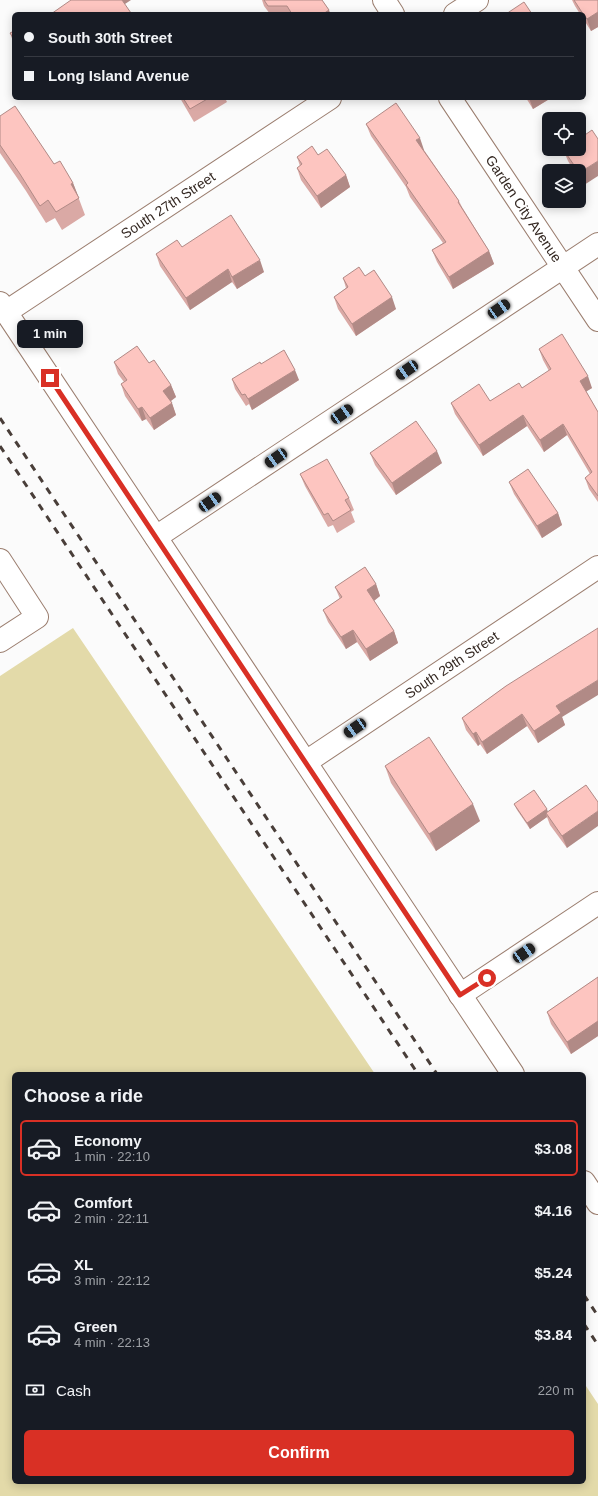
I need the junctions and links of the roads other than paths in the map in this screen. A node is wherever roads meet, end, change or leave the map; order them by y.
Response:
1 (384, 0) edge
2 (476, 0) edge
3 (392, 12) edge
4 (459, 12) edge
5 (327, 100) edge
6 (451, 100) edge
7 (598, 244) edge
8 (563, 267) junction
9 (3, 307) edge
10 (598, 320) edge
11 (156, 537) junction
12 (0, 560) edge
13 (598, 567) edge
14 (0, 642) edge
15 (306, 762) junction
16 (598, 903) edge
17 (460, 995) junction
18 (512, 1072) edge
19 (586, 1185) edge
20 (598, 1203) edge

1 - 3 street
2 - 4 street
5 - 9 street, South 27th Street
6 - 8 street, Garden City Avenue
7 - 8 street
8 - 10 street, Garden City Avenue
8 - 11 street
9 - 11 street
11 - 15 street
12 - 14 street
13 - 15 street, South 29th Street
15 - 17 street
16 - 17 street
17 - 18 street
19 - 20 street

